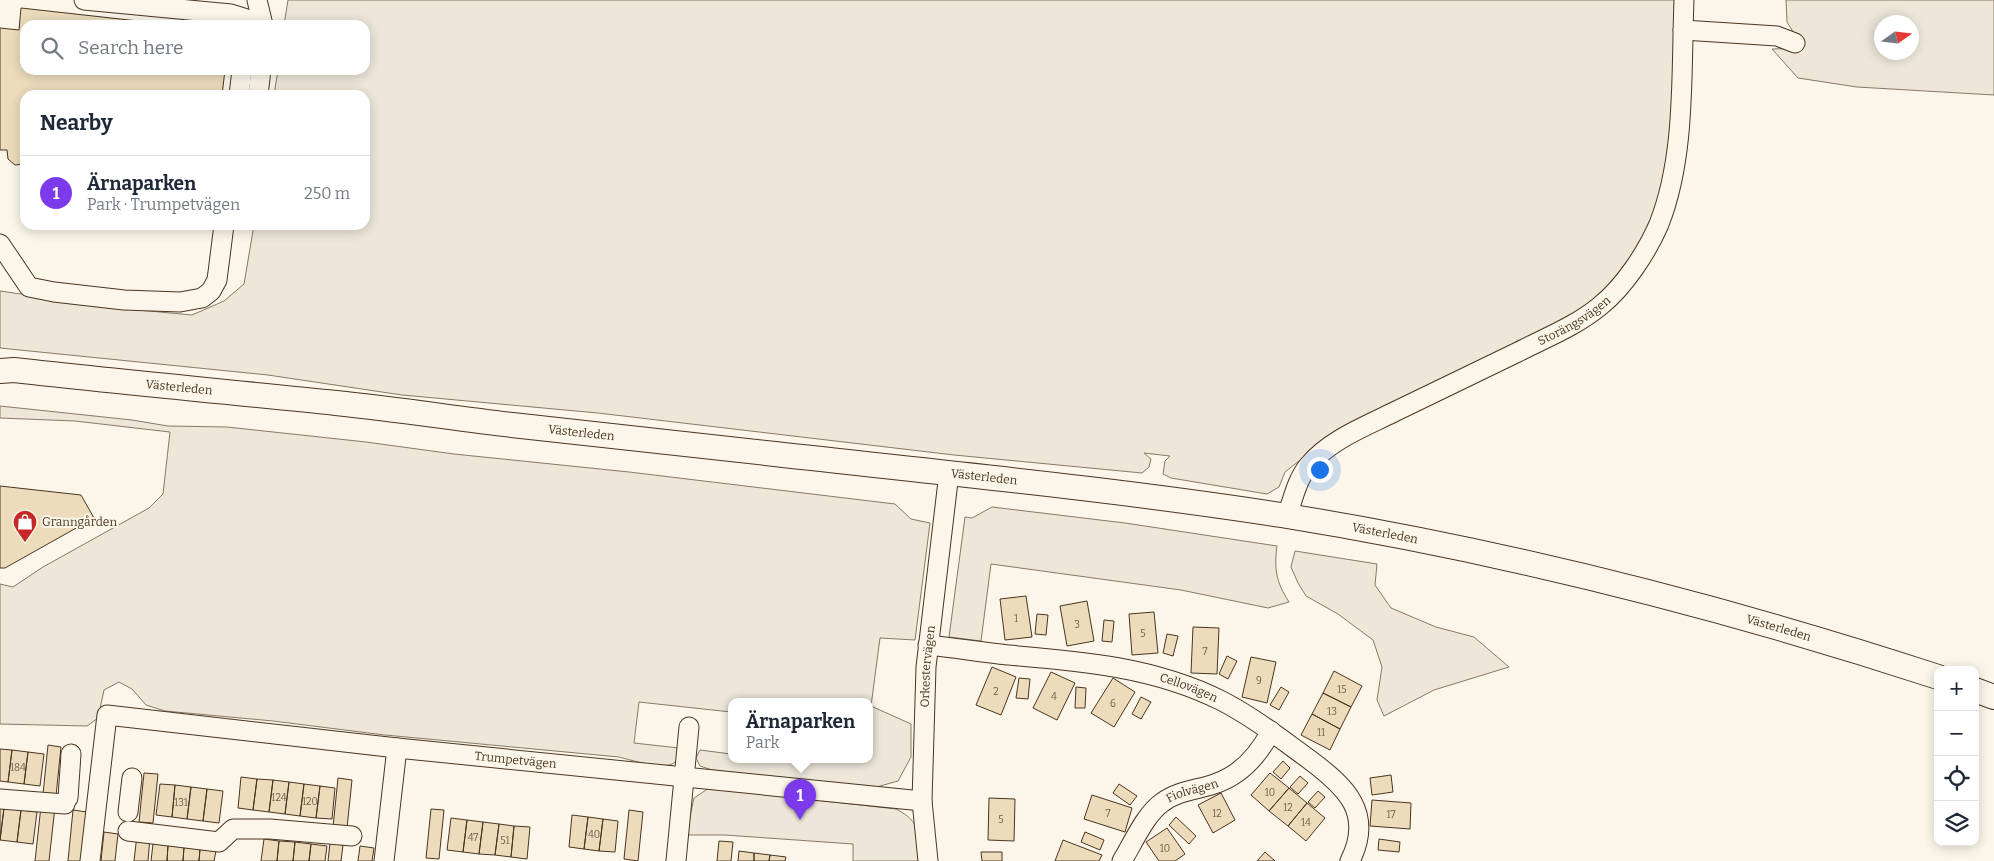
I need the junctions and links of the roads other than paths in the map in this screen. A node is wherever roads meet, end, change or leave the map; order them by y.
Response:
1 (84, 0) edge
2 (258, 0) edge
3 (1684, 0) edge
4 (247, 20) edge
5 (262, 20) edge
6 (1683, 30) junction
7 (1795, 43) dead end
8 (241, 75) edge
9 (260, 75) edge
10 (240, 90) edge
11 (259, 90) edge
12 (223, 230) edge
13 (0, 244) edge
14 (5, 369) edge
15 (949, 473) junction
16 (1287, 516) junction
17 (928, 645) junction
18 (1934, 676) edge
19 (1979, 691) edge
20 (1994, 697) edge
21 (689, 727) dead end
22 (1271, 731) junction
23 (397, 748) junction
24 (72, 754) dead end
25 (132, 778) dead end
26 (685, 778) junction
27 (0, 799) edge
28 (922, 801) junction
29 (128, 812) dead end
30 (128, 831) dead end
31 (352, 836) dead end
32 (90, 861) edge
33 (384, 861) edge
34 (676, 861) edge
35 (928, 861) edge
36 (1122, 861) edge
37 (1350, 861) edge

1 - 4 street
2 - 5 street
3 - 6 street, Storängsvägen
6 - 7 street
6 - 16 street, Storängsvägen
8 - 10 street
9 - 11 street
12 - 13 street
14 - 15 main road, Västerleden
15 - 16 main road, Västerleden
15 - 17 street, Orkestervägen
16 - 18 main road, Västerleden
17 - 22 street, Cellovägen
17 - 28 street, Orkestervägen
19 - 20 main road
21 - 26 street
22 - 36 street, Fiolvägen
22 - 37 street, Cellovägen
23 - 26 street, Trumpetvägen
23 - 32 street, Trumpetvägen
23 - 33 street
24 - 27 street
25 - 29 street
26 - 28 street, Trumpetvägen
26 - 34 street
28 - 35 street, Orkestervägen
30 - 31 street

